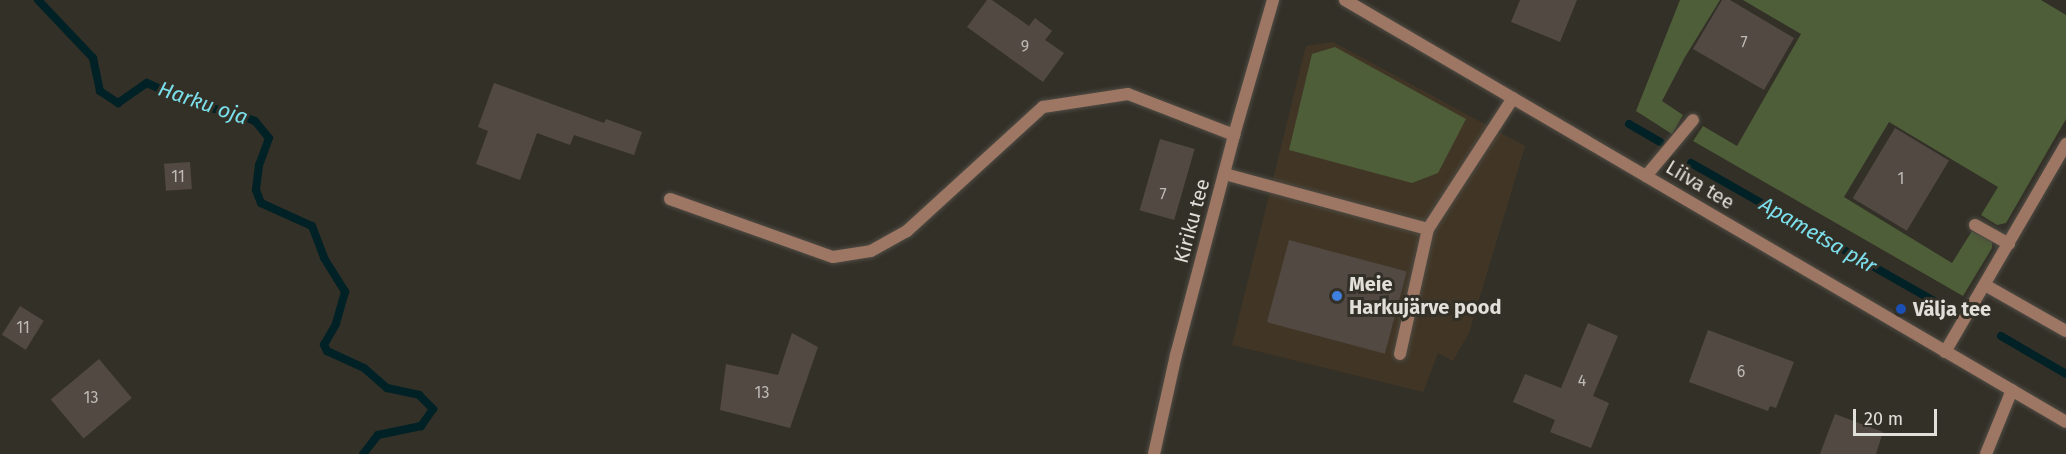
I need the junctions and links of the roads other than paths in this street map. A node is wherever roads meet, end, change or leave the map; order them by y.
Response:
1 (1273, 0) edge
2 (1345, 0) edge
3 (1513, 98) junction
4 (1693, 120) dead end
5 (1234, 135) junction
6 (2066, 144) edge
7 (1225, 174) junction
8 (1646, 176) junction
9 (670, 199) dead end
10 (1975, 225) dead end
11 (1428, 229) junction
12 (2009, 244) junction
13 (1985, 285) junction
14 (2066, 331) edge
15 (1945, 352) junction
16 (1400, 354) dead end
17 (2012, 390) junction
18 (2066, 422) edge
19 (1154, 454) edge
20 (1986, 454) edge

1 - 5 street, Kiriku tee
2 - 3 street, Liiva tee
3 - 8 street, Liiva tee
3 - 11 street
4 - 8 street
5 - 7 street, Kiriku tee
5 - 9 street
6 - 12 street
7 - 11 street
7 - 19 street, Kiriku tee
8 - 15 street, Liiva tee
10 - 12 street
11 - 16 street
12 - 13 street
13 - 14 street
13 - 15 street
15 - 17 street, Liiva tee
17 - 18 street, Liiva tee
17 - 20 street

